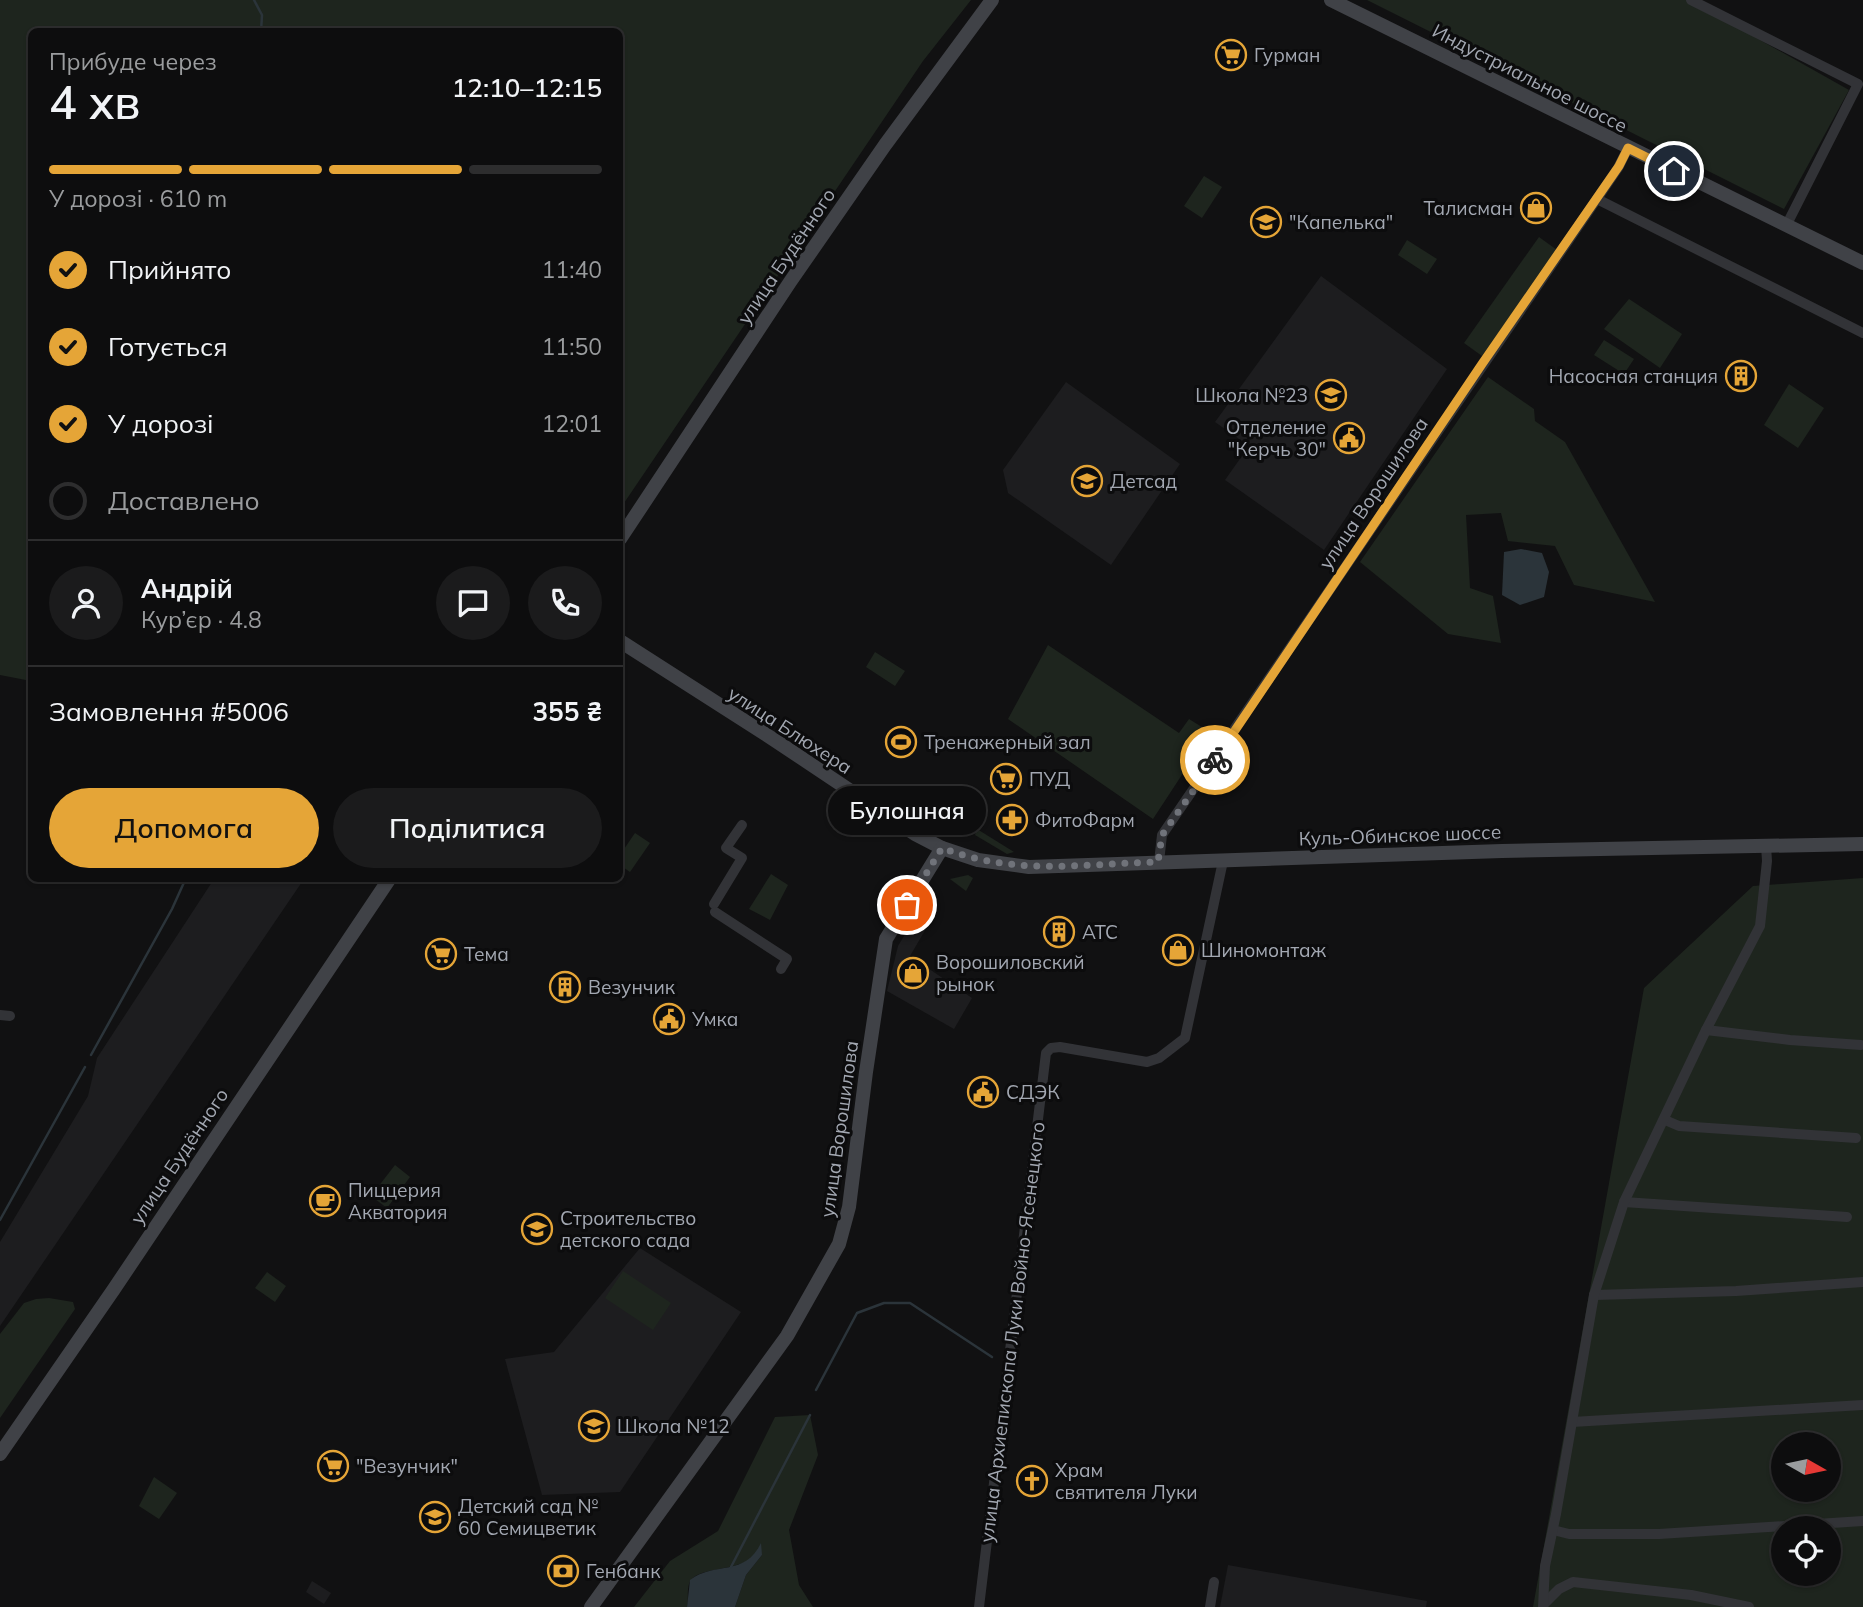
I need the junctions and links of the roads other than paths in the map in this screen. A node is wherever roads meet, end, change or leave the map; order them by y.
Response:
1 (992, 0) edge
2 (1331, 0) edge
3 (1691, 0) edge
4 (1628, 148) junction
5 (1597, 199) junction
6 (1786, 226) junction
7 (1863, 263) edge
8 (1863, 333) edge
9 (623, 535) edge
10 (623, 643) edge
11 (743, 825) dead end
12 (1863, 844) edge
13 (1766, 846) junction
14 (942, 848) junction
15 (1223, 861) junction
16 (1158, 862) junction
17 (387, 882) edge
18 (781, 969) dead end
19 (1706, 1030) junction
20 (1861, 1045) dead end
21 (1665, 1120) junction
22 (1856, 1138) dead end
23 (1624, 1202) junction
24 (1847, 1217) dead end
25 (1863, 1282) edge
26 (1594, 1295) junction
27 (1863, 1405) edge
28 (1572, 1422) junction
29 (0, 1454) edge
30 (1863, 1521) edge
31 (1553, 1530) junction
32 (1214, 1582) dead end
33 (1543, 1606) edge
34 (591, 1607) edge
35 (979, 1607) edge
36 (1210, 1607) edge
37 (1749, 1607) edge

1 - 9 main road, улица Будённого
2 - 4 main road, Индустриальное шоссе
3 - 6 street
4 - 5 street, улица Ворошилова
4 - 6 main road, Индустриальное шоссе
5 - 8 street
5 - 16 street, улица Ворошилова
6 - 7 main road, Индустриальное шоссе
10 - 14 main road, улица Блюхера
11 - 18 street
12 - 13 main road, Куль-Обинское шоссе
13 - 15 main road, Куль-Обинское шоссе
13 - 19 street
14 - 16 main road, Куль-Обинское шоссе
14 - 34 main road, улица Ворошилова
15 - 16 main road, Куль-Обинское шоссе
15 - 35 street, улица Архиепископа Луки Войно-Ясенецкого
17 - 29 main road, улица Будённого
19 - 20 street
19 - 21 street
21 - 22 street
21 - 23 street
23 - 24 street
23 - 26 street
25 - 26 street
26 - 28 street
27 - 28 street
28 - 31 street
30 - 31 street
31 - 33 street
32 - 36 street
33 - 37 street

